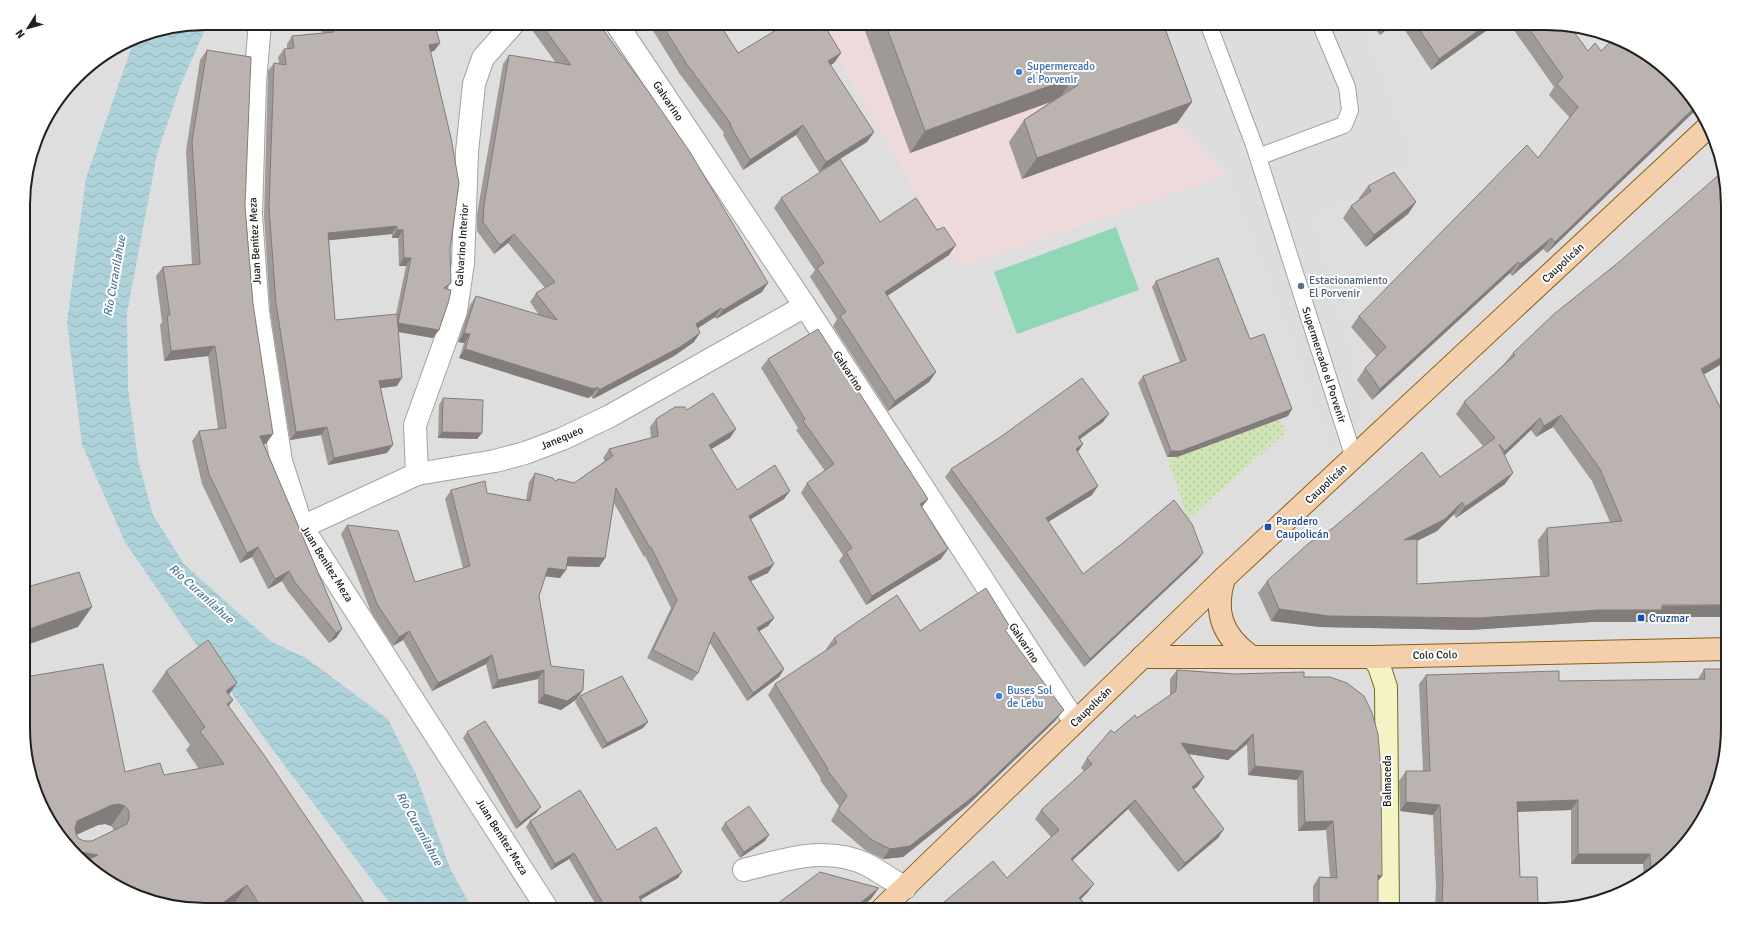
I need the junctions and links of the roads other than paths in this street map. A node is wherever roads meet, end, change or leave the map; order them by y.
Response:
1 (259, 30) edge
2 (508, 30) edge
3 (621, 30) edge
4 (1211, 30) edge
5 (1323, 30) edge
6 (1705, 130) edge
7 (1258, 157) junction
8 (805, 306) junction
9 (1354, 458) junction
10 (417, 474) junction
11 (302, 527) junction
12 (1224, 578) junction
13 (1721, 649) edge
14 (1142, 656) junction
15 (1249, 656) junction
16 (1372, 656) junction
17 (1075, 722) junction
18 (744, 870) dead end
19 (905, 888) junction
20 (544, 903) edge
21 (889, 903) edge
22 (1388, 903) edge

1 - 11 street, Juan Benítez Meza
2 - 10 street, Galvarino Interior
3 - 8 street, Galvarino
4 - 7 lane, Supermercado el Porvenir
5 - 7 lane
6 - 9 main road, Caupolicán
7 - 9 lane, Supermercado el Porvenir
8 - 10 street, Janequeo
8 - 17 street, Galvarino
9 - 12 main road, Caupolicán
10 - 11 street, Janequeo
11 - 20 street, Juan Benítez Meza
12 - 14 main road, Caupolicán
12 - 15 main road
13 - 16 main road, Colo Colo
14 - 15 main road, Colo Colo
14 - 17 main road, Caupolicán
15 - 16 main road, Colo Colo
16 - 22 street, Balmaceda
17 - 19 main road, Caupolicán
18 - 19 street
19 - 21 main road, Caupolicán

